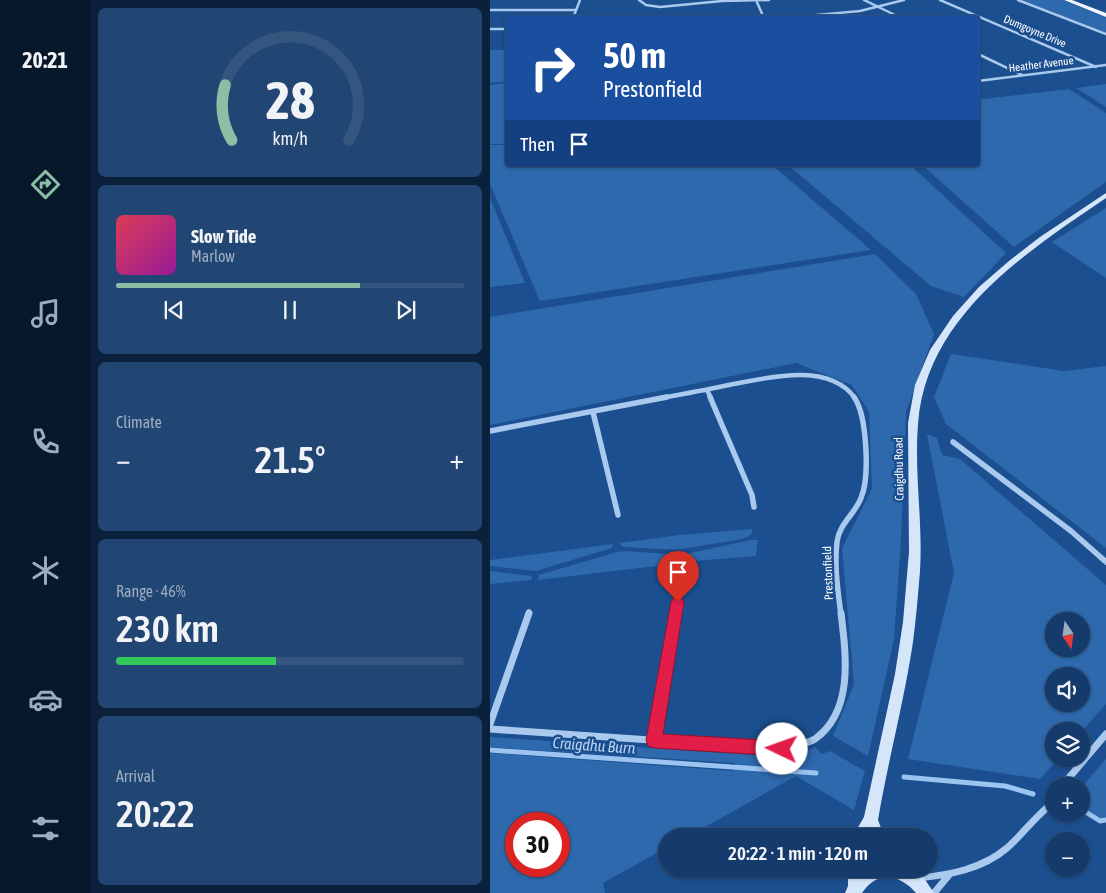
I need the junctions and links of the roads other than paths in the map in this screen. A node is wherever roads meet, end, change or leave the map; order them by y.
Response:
1 (580, 0) edge
2 (639, 0) edge
3 (756, 0) edge
4 (769, 0) edge
5 (864, 0) edge
6 (904, 0) edge
7 (940, 0) edge
8 (1018, 0) edge
9 (1067, 0) edge
10 (879, 7) junction
11 (490, 10) edge
12 (576, 10) junction
13 (574, 15) edge
14 (763, 15) edge
15 (822, 15) edge
16 (895, 15) edge
17 (975, 15) edge
18 (1106, 15) edge
19 (980, 17) edge
20 (490, 29) edge
21 (505, 29) edge
22 (1106, 34) edge
23 (980, 55) edge
24 (1106, 65) edge
25 (1096, 67) junction
26 (1022, 76) junction
27 (980, 81) edge
28 (1106, 195) edge
29 (707, 390) junction
30 (593, 412) junction
31 (490, 431) edge
32 (953, 442) dead end
33 (754, 506) dead end
34 (618, 515) dead end
35 (1106, 562) edge
36 (678, 602) dead end
37 (529, 612) dead end
38 (490, 724) edge
39 (490, 729) edge
40 (1106, 734) edge
41 (654, 740) junction
42 (1070, 777) edge
43 (1045, 808) edge
44 (871, 820) junction
45 (866, 828) edge
46 (874, 828) edge
47 (950, 875) junction
48 (938, 876) edge
49 (864, 878) edge
50 (914, 878) edge
51 (855, 890) edge
52 (926, 893) edge
53 (934, 893) edge

1 - 12 street
2 - 3 street
3 - 4 street
3 - 14 street
5 - 10 street
6 - 10 street
7 - 17 street, Dumgoyne Drive
8 - 22 street
9 - 18 main road
10 - 15 street
10 - 16 street
11 - 12 street
12 - 13 street
19 - 25 street, Dumgoyne Drive
20 - 21 street
23 - 26 street
24 - 25 street, Heather Avenue
25 - 26 street, Heather Avenue
26 - 27 street, Heather Avenue
28 - 44 main road, Craigdhu Road
29 - 30 street, Prestonfield
29 - 33 street
29 - 41 street, Prestonfield
30 - 31 street, Prestonfield
30 - 34 street
32 - 35 street
36 - 41 street
37 - 38 street
39 - 41 street, Prestonfield
40 - 42 street
43 - 47 street
44 - 45 main road, Craigdhu Road
44 - 46 main road
47 - 48 street
47 - 53 street
49 - 51 main road
50 - 52 main road

